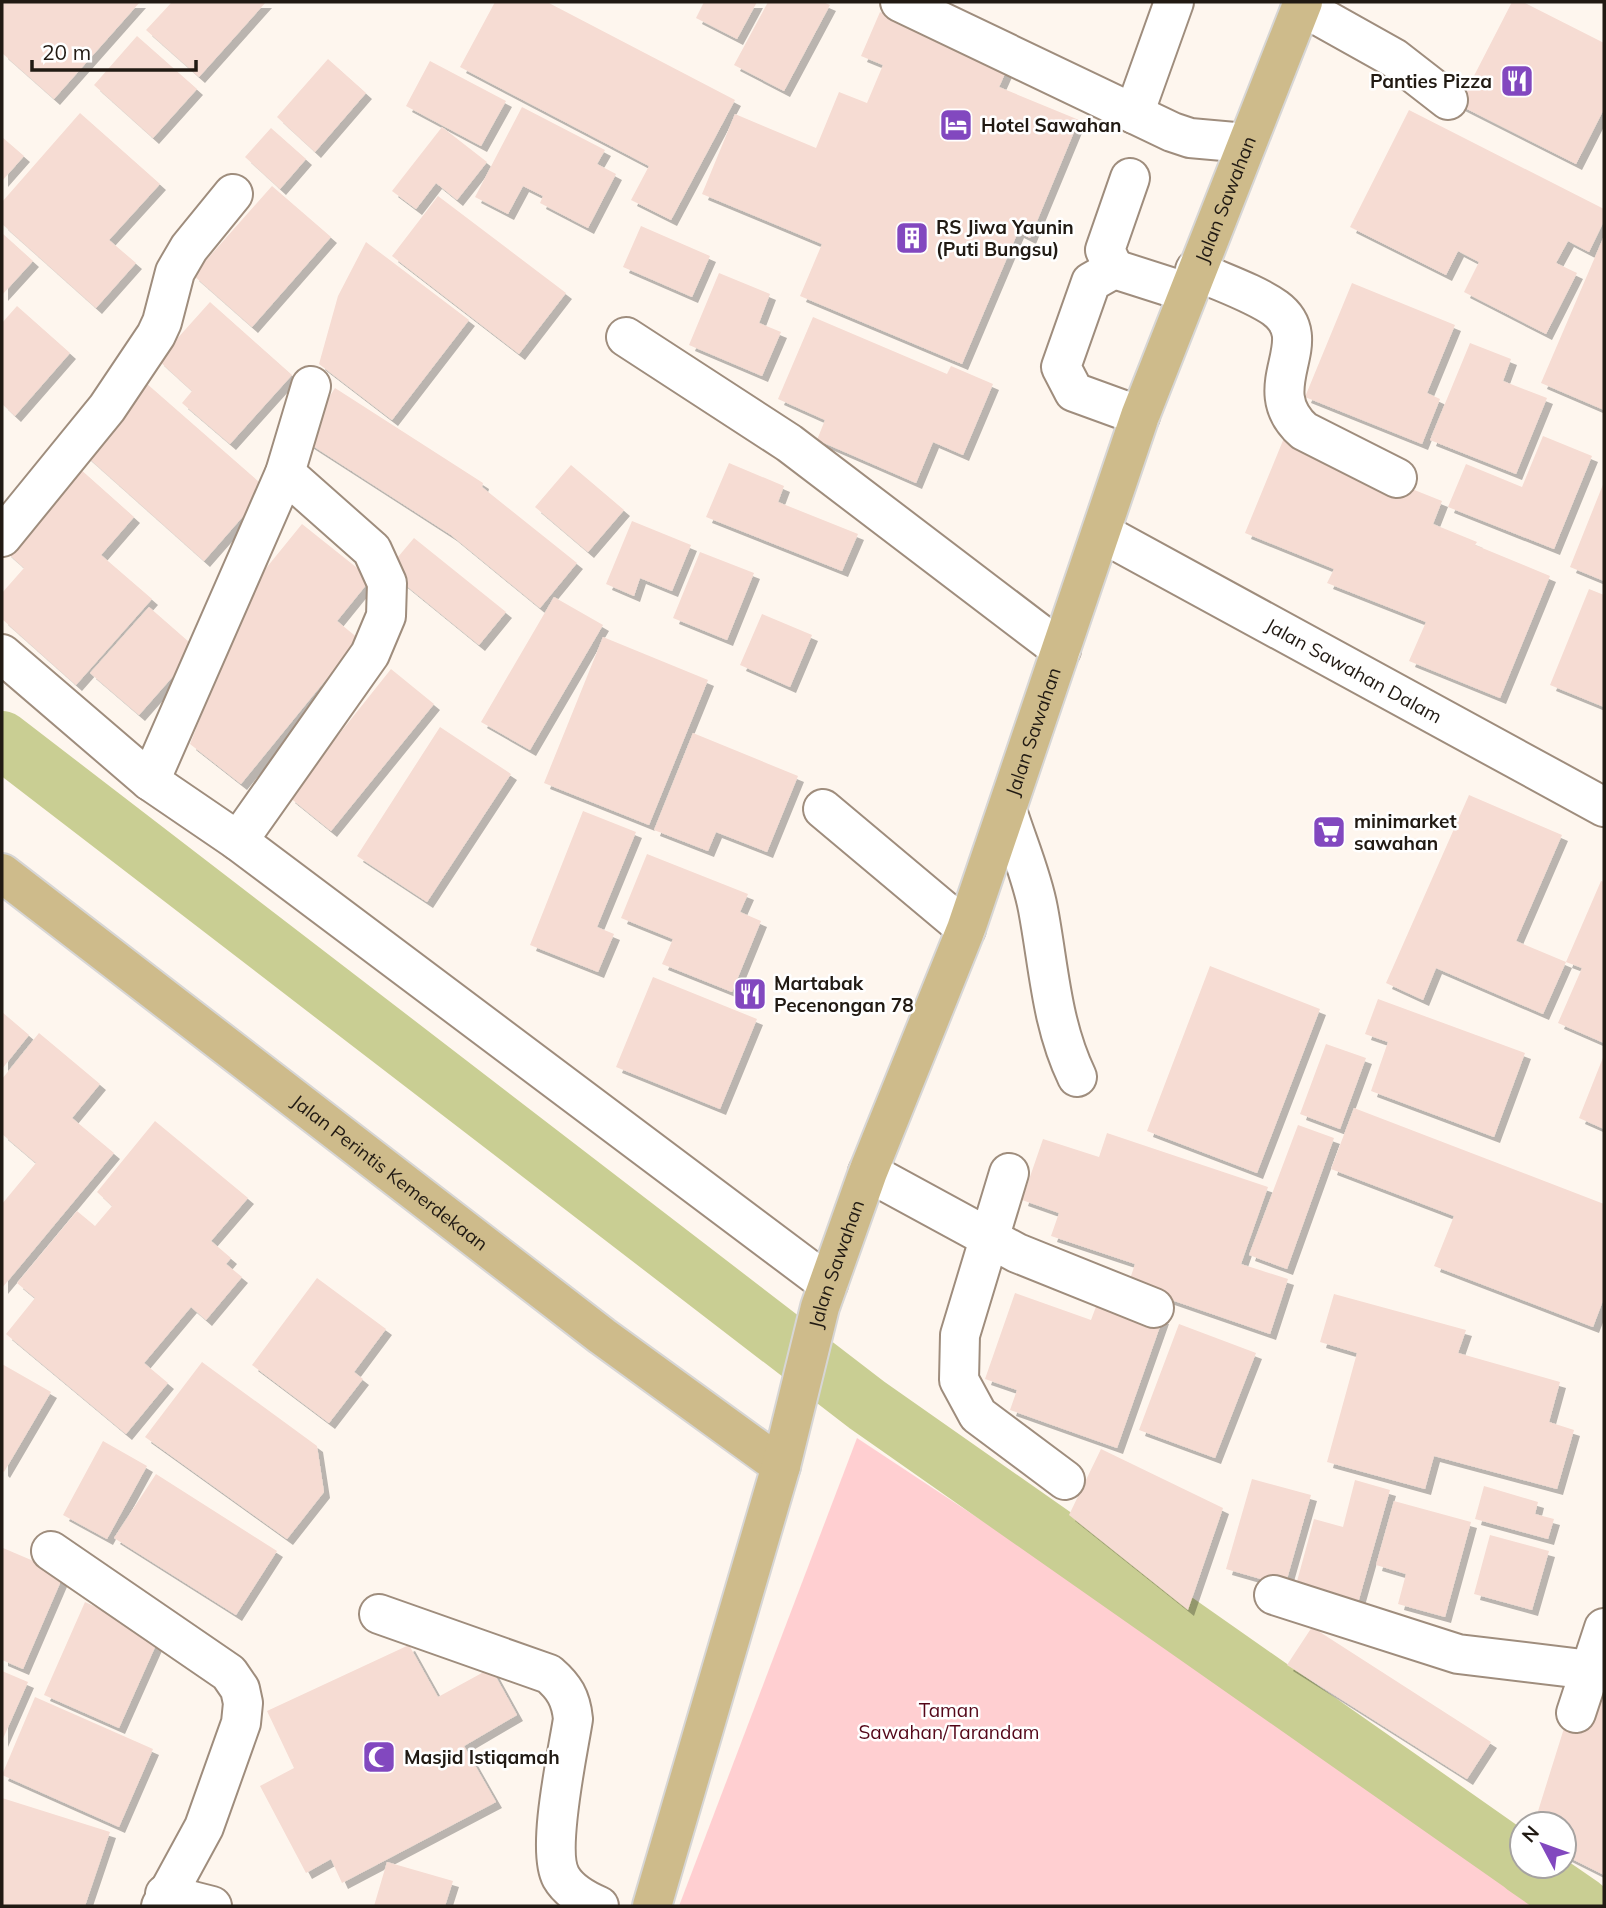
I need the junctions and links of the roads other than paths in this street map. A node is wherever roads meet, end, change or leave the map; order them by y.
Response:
1 (900, 2) edge
2 (1174, 2) edge
3 (1302, 4) edge
4 (1448, 100) dead end
5 (1134, 114) junction
6 (1246, 143) junction
7 (1130, 178) dead end
8 (233, 194) dead end
9 (1114, 269) junction
10 (1191, 281) junction
11 (626, 337) dead end
12 (311, 386) dead end
13 (1140, 416) junction
14 (285, 473) junction
15 (1397, 478) dead end
16 (1102, 533) junction
17 (2, 537) edge
18 (1061, 650) junction
19 (2, 654) edge
20 (150, 781) junction
21 (1604, 807) edge
22 (823, 810) dead end
23 (1007, 810) junction
24 (238, 841) junction
25 (2, 873) edge
26 (966, 929) junction
27 (1077, 1077) dead end
28 (868, 1172) junction
29 (1009, 1173) dead end
30 (989, 1238) junction
31 (824, 1296) junction
32 (1154, 1308) dead end
33 (784, 1450) junction
34 (1065, 1480) dead end
35 (51, 1551) dead end
36 (1274, 1595) dead end
37 (379, 1614) dead end
38 (1604, 1628) edge
39 (1591, 1670) junction
40 (1576, 1713) dead end
41 (163, 1900) edge
42 (212, 1906) edge
43 (599, 1906) edge
44 (652, 1906) edge

1 - 5 street
2 - 5 street
3 - 4 street
3 - 6 main road, Jalan Sawahan
5 - 6 street
6 - 10 main road, Jalan Sawahan
7 - 9 street
8 - 17 street
9 - 10 street
9 - 13 street
10 - 13 main road, Jalan Sawahan
10 - 15 street
11 - 18 street
12 - 14 street
13 - 16 main road, Jalan Sawahan
14 - 20 street
14 - 24 street
16 - 18 main road, Jalan Sawahan
16 - 21 street, Jalan Sawahan Dalam
18 - 23 main road, Jalan Sawahan
19 - 20 street
20 - 24 street
22 - 26 street
23 - 26 main road, Jalan Sawahan
23 - 27 street
24 - 31 street
25 - 33 main road, Jalan Perintis Kemerdekaan
26 - 28 main road, Jalan Sawahan
28 - 30 street
28 - 31 main road, Jalan Sawahan
29 - 30 street
30 - 32 street
30 - 34 street
31 - 33 main road, Jalan Sawahan
33 - 44 main road, Jalan Sawahan
35 - 41 street
36 - 39 street
37 - 43 street
38 - 39 street
39 - 40 street
41 - 42 street

